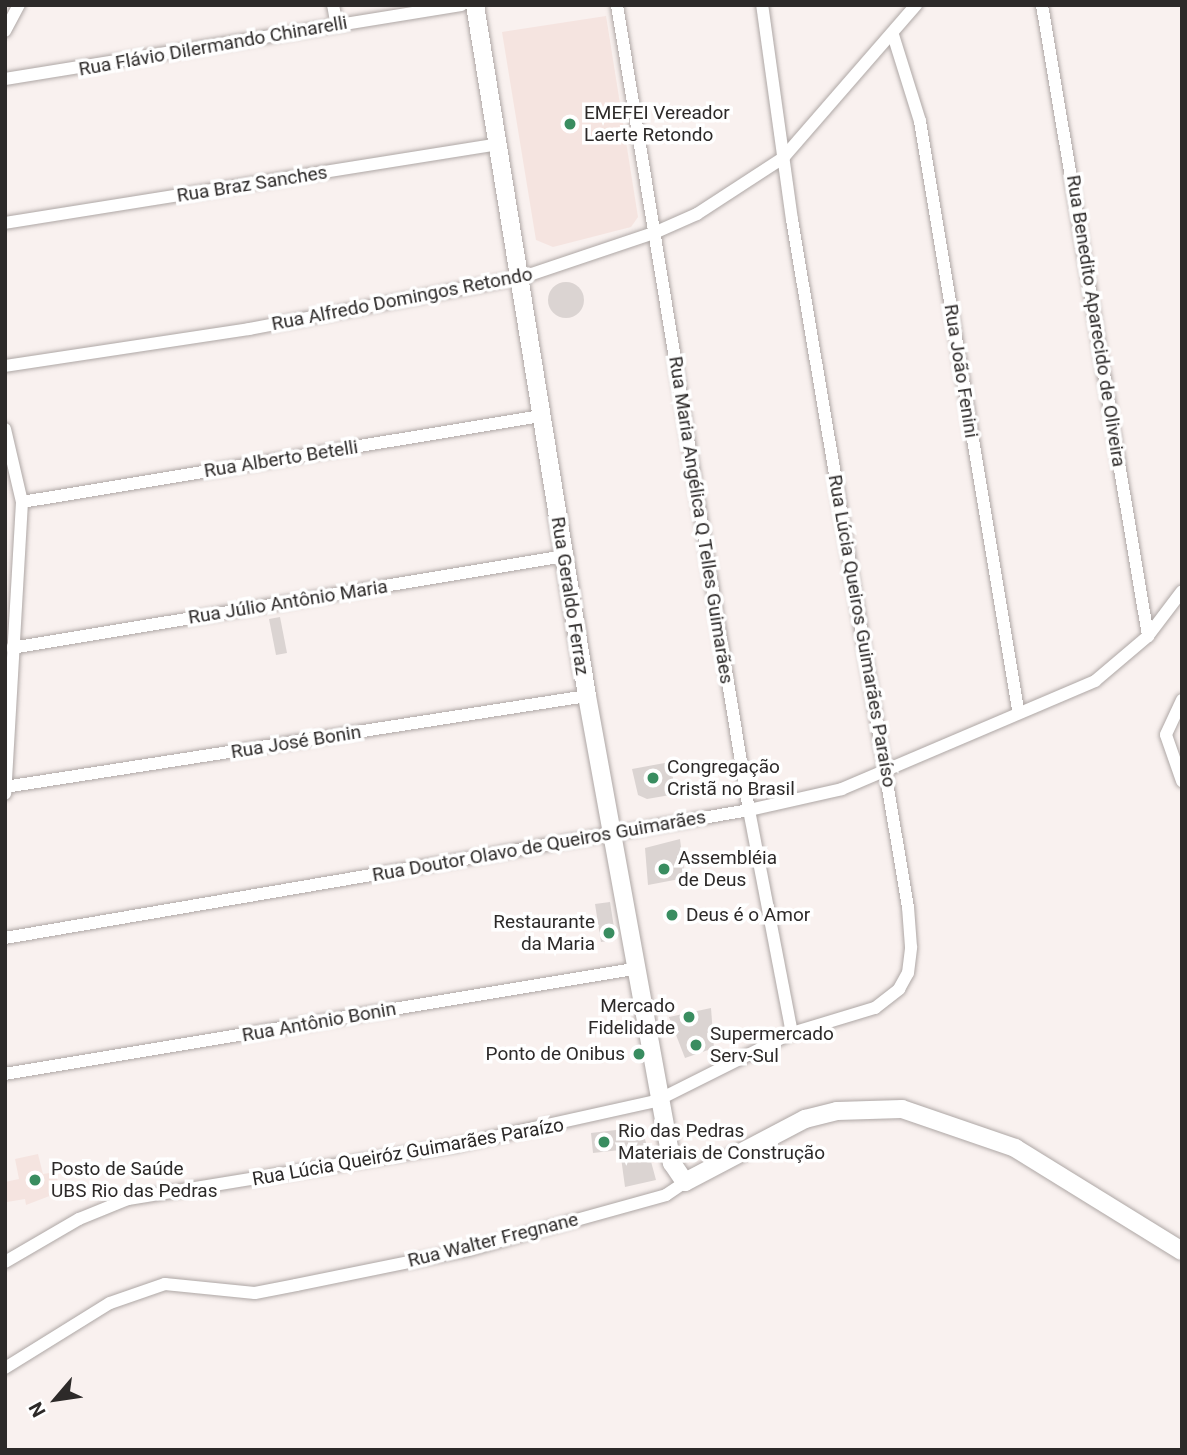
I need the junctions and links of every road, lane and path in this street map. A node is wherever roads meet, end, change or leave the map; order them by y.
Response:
1 (19, 5) edge
2 (333, 5) edge
3 (461, 5) edge
4 (475, 5) edge
5 (617, 5) edge
6 (762, 5) edge
7 (916, 5) edge
8 (1042, 5) edge
9 (337, 25) junction
10 (5, 31) edge
11 (893, 35) junction
12 (5, 79) edge
13 (499, 144) junction
14 (783, 158) junction
15 (5, 223) edge
16 (654, 233) junction
17 (520, 278) junction
18 (5, 366) edge
19 (541, 416) junction
20 (5, 429) edge
21 (22, 502) junction
22 (564, 556) junction
23 (1182, 591) edge
24 (1148, 636) junction
25 (12, 648) junction
26 (587, 696) junction
27 (1182, 700) edge
28 (1018, 710) junction
29 (886, 770) junction
30 (1182, 781) edge
31 (6, 789) edge
32 (749, 810) junction
33 (613, 831) junction
34 (5, 938) edge
35 (633, 969) junction
36 (792, 1033) junction
37 (5, 1074) edge
38 (656, 1101) junction
39 (685, 1182) junction
40 (1182, 1251) edge
41 (5, 1262) edge
42 (5, 1368) edge

1 - 10 street
2 - 9 street
3 - 9 street, Rua Flávio Dilermando Chinarelli
4 - 13 street, Rua Geraldo Ferraz
5 - 16 street, Rua Maria Angélica Q Telles Guimarães
6 - 14 street, Rua Lúcia Queiros Guimarães Paraíso
7 - 11 street, Rua Alfredo Domingos Retondo
8 - 24 street, Rua Benedito Aparecido de Oliveira
9 - 12 street, Rua Flávio Dilermando Chinarelli
11 - 14 street, Rua Alfredo Domingos Retondo
11 - 28 street, Rua João Fenini
13 - 15 street, Rua Braz Sanches
13 - 17 street, Rua Geraldo Ferraz
14 - 16 street, Rua Alfredo Domingos Retondo
14 - 29 street, Rua Lúcia Queiros Guimarães Paraíso
16 - 17 street, Rua Alfredo Domingos Retondo
16 - 32 street, Rua Maria Angélica Q Telles Guimarães
17 - 18 street, Rua Alfredo Domingos Retondo
17 - 19 street, Rua Geraldo Ferraz
19 - 21 street, Rua Alberto Betelli
19 - 22 street, Rua Geraldo Ferraz
20 - 21 street
21 - 25 street
22 - 25 street, Rua Júlio Antônio Maria
22 - 26 street, Rua Geraldo Ferraz
23 - 24 street, Rua Doutor Olavo de Queiros Guimarães
24 - 28 street, Rua Doutor Olavo de Queiros Guimarães
25 - 31 street
26 - 31 street, Rua José Bonin
26 - 33 street, Rua Geraldo Ferraz
27 - 30 street
28 - 29 street, Rua Doutor Olavo de Queiros Guimarães
29 - 32 street, Rua Doutor Olavo de Queiros Guimarães
29 - 36 street, Rua Lúcia Queiros Guimarães Paraíso
32 - 33 street, Rua Doutor Olavo de Queiros Guimarães
32 - 36 street, Rua Maria Angélica Q Telles Guimarães
33 - 34 street, Rua Doutor Olavo de Queiros Guimarães
33 - 35 street, Rua Geraldo Ferraz
35 - 37 street, Rua Antônio Bonin
35 - 38 street, Rua Geraldo Ferraz
36 - 38 street, Rua Lúcia Queiros Guimarães Paraíso
38 - 39 street, Rua Geraldo Ferraz
38 - 41 street, Rua Lúcia Queiróz Guimarães Paraízo
39 - 40 street, Rua Walter Fregnane
39 - 42 street, Rua Walter Fregnane

